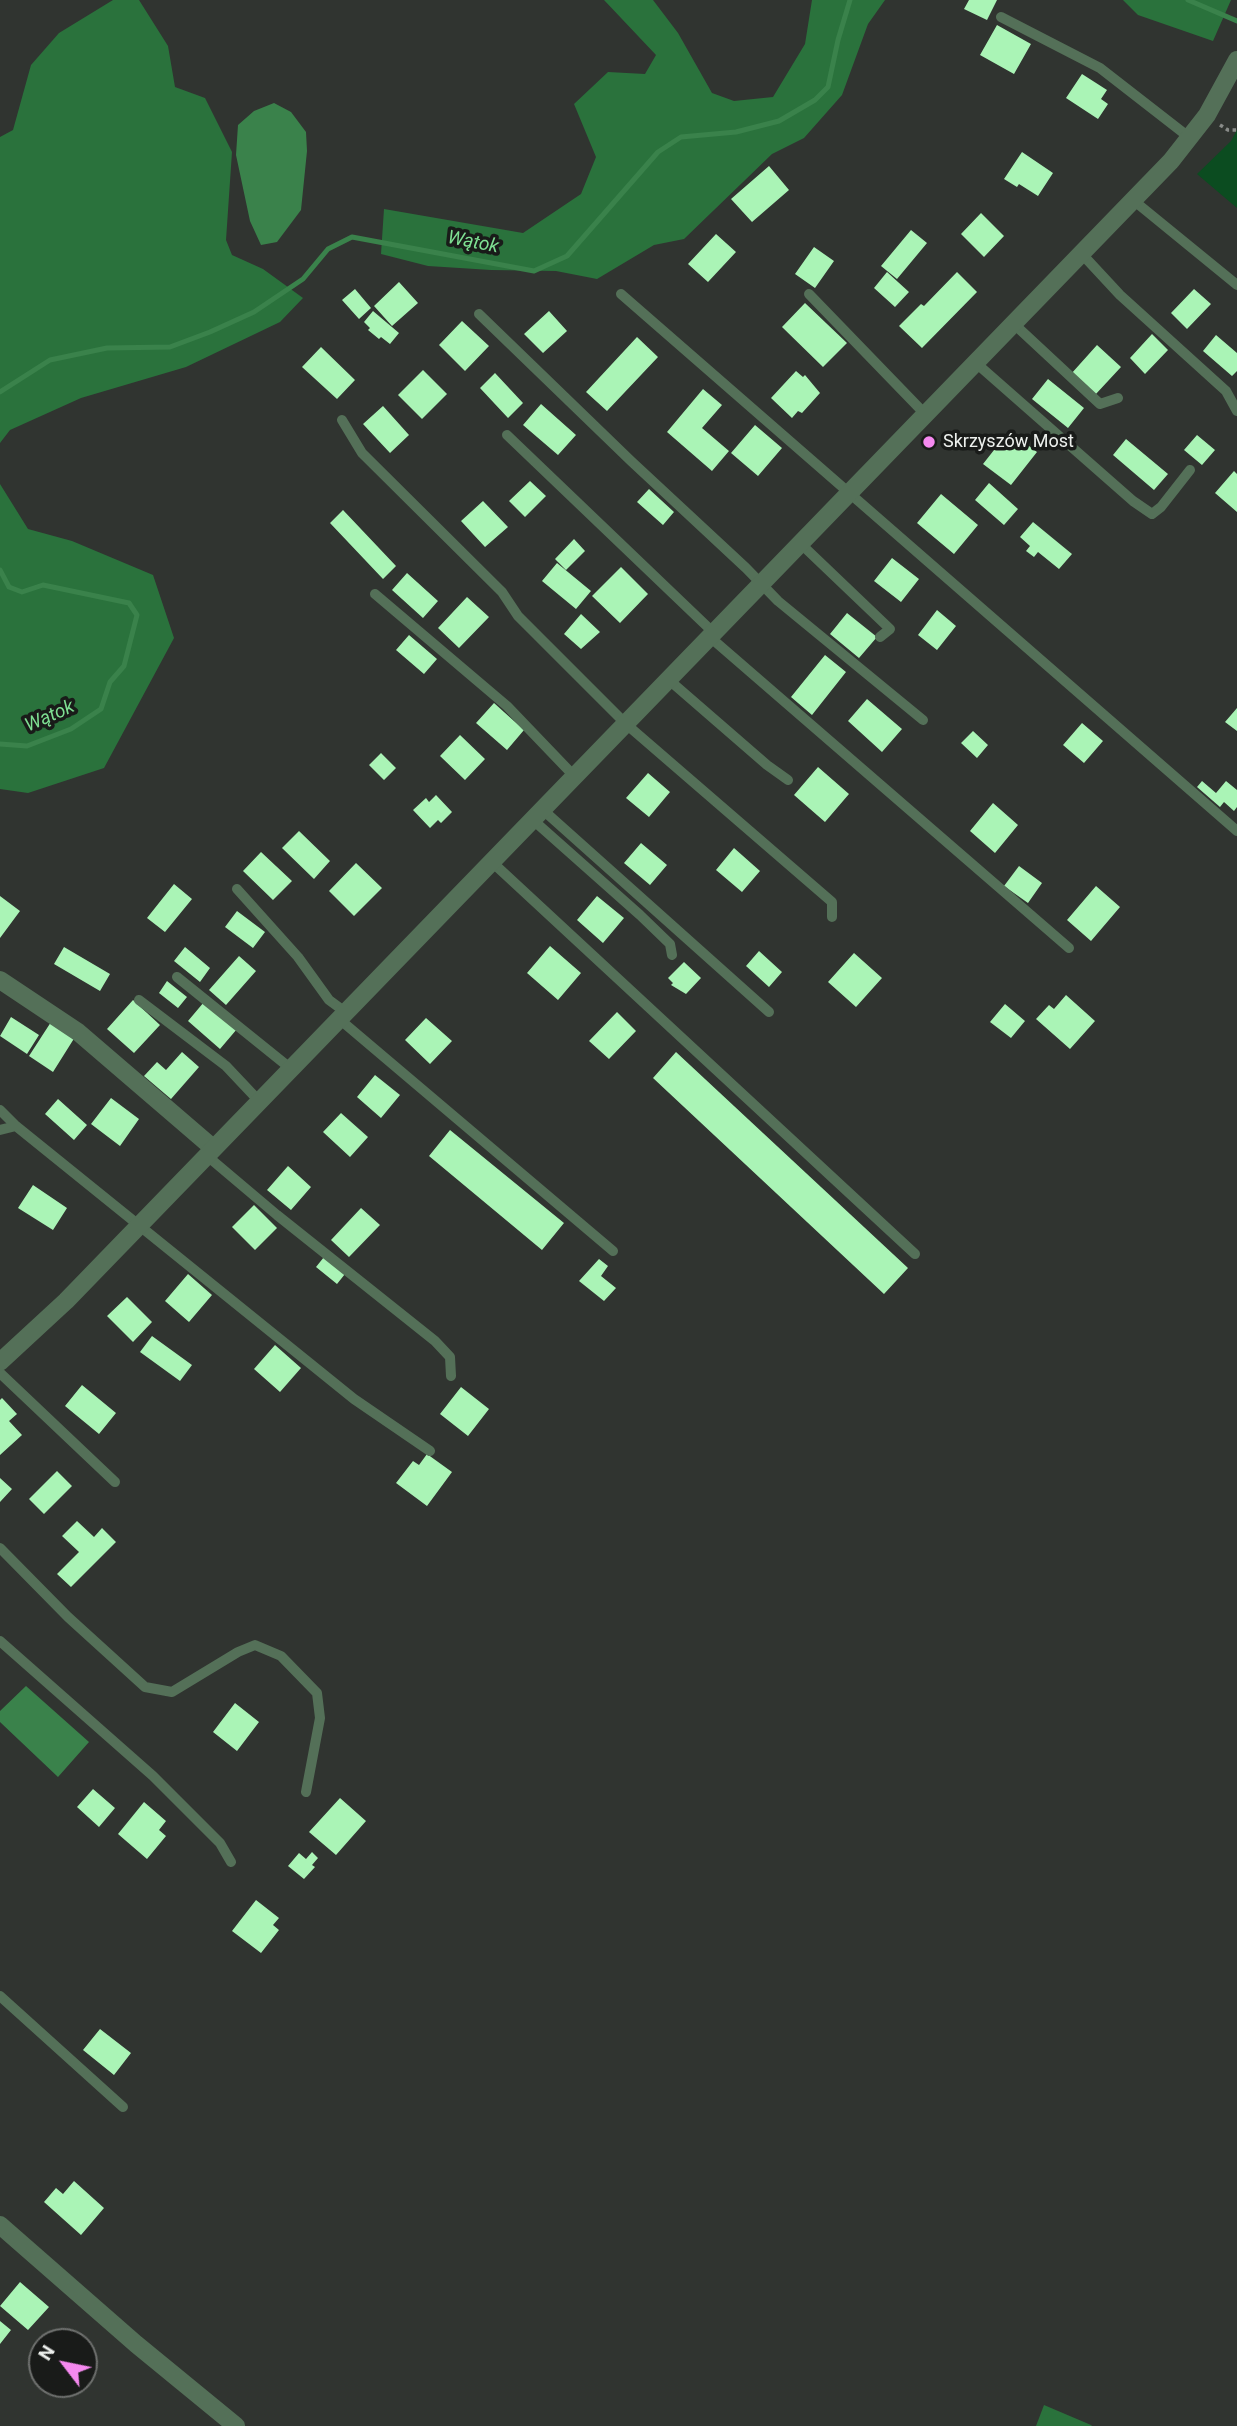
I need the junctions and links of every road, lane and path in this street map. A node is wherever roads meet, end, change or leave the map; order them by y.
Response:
1 (1001, 17) dead end
2 (1237, 60) edge
3 (1190, 138) junction
4 (1133, 200) junction
5 (1081, 253) junction
6 (1237, 285) edge
7 (621, 294) dead end
8 (809, 294) dead end
9 (479, 314) dead end
10 (1014, 324) junction
11 (976, 363) junction
12 (1118, 398) dead end
13 (1237, 411) edge
14 (926, 415) junction
15 (342, 420) dead end
16 (507, 435) dead end
17 (1190, 470) dead end
18 (849, 494) junction
19 (801, 544) junction
20 (762, 584) junction
21 (375, 594) dead end
22 (713, 636) junction
23 (880, 637) dead end
24 (669, 680) junction
25 (923, 720) dead end
26 (626, 724) junction
27 (576, 778) junction
28 (788, 780) dead end
29 (538, 815) junction
30 (1237, 831) edge
31 (492, 862) junction
32 (237, 889) dead end
33 (832, 917) dead end
34 (1069, 948) dead end
35 (672, 955) dead end
36 (177, 977) dead end
37 (0, 980) edge
38 (139, 1000) dead end
39 (769, 1012) dead end
40 (341, 1015) junction
41 (290, 1068) junction
42 (259, 1101) junction
43 (0, 1110) edge
44 (16, 1126) junction
45 (0, 1130) edge
46 (210, 1151) junction
47 (138, 1226) junction
48 (613, 1251) dead end
49 (915, 1254) dead end
50 (0, 1362) edge
51 (0, 1373) edge
52 (451, 1376) dead end
53 (430, 1451) dead end
54 (115, 1482) dead end
55 (0, 1548) edge
56 (0, 1641) edge
57 (306, 1793) dead end
58 (231, 1862) dead end
59 (0, 1996) edge
60 (123, 2107) dead end
61 (0, 2225) edge
62 (236, 2426) edge

1 - 3 lane
2 - 3 street
3 - 4 street
4 - 5 street
4 - 6 lane
5 - 10 street
5 - 13 lane
7 - 18 lane
8 - 14 lane
9 - 20 lane
10 - 11 street
10 - 12 lane
11 - 14 street
11 - 17 lane
14 - 18 street
15 - 26 lane
16 - 22 lane
18 - 19 street
18 - 30 lane
19 - 20 street
19 - 23 lane
20 - 22 street
20 - 25 lane
21 - 27 lane
22 - 24 street
22 - 34 lane
24 - 26 street
24 - 28 lane
26 - 27 street
26 - 33 lane
27 - 29 street
29 - 31 street
29 - 35 lane
29 - 39 lane
31 - 40 street
31 - 49 lane
32 - 40 lane
36 - 41 lane
37 - 46 street
38 - 42 lane
40 - 41 street
40 - 48 lane
41 - 42 street
42 - 46 street
43 - 44 lane
44 - 45 lane
44 - 47 lane
46 - 47 street
46 - 52 lane
47 - 50 street
47 - 53 lane
51 - 54 lane
55 - 57 lane
56 - 58 lane
59 - 60 lane
61 - 62 street

